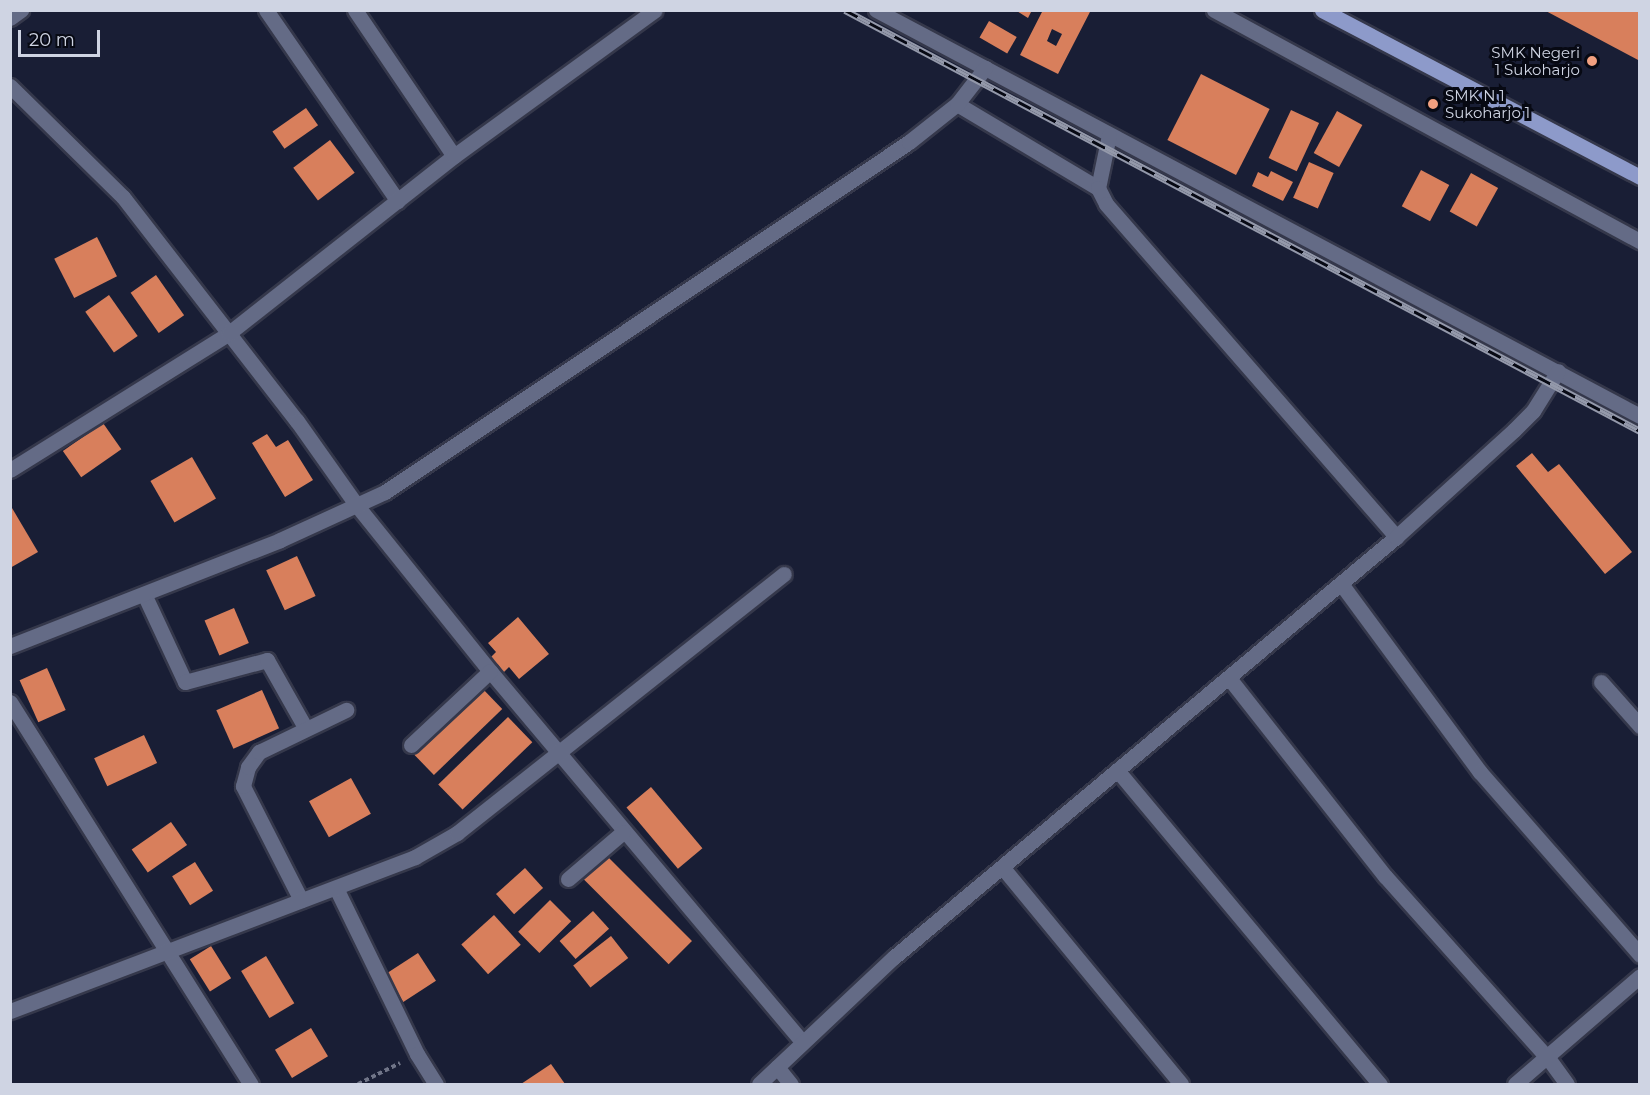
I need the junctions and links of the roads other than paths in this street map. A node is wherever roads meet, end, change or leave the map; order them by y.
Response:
1 (21, 10) edge
2 (266, 10) edge
3 (355, 10) edge
4 (655, 10) edge
5 (876, 10) edge
6 (1214, 10) edge
7 (1322, 10) edge
8 (10, 18) edge
9 (985, 68) junction
10 (10, 86) edge
11 (957, 104) junction
12 (1109, 135) junction
13 (454, 156) junction
14 (1640, 177) edge
15 (1098, 188) junction
16 (398, 201) junction
17 (1640, 242) edge
18 (229, 333) junction
19 (1558, 371) junction
20 (1640, 416) edge
21 (10, 470) edge
22 (358, 507) junction
23 (1396, 537) junction
24 (784, 574) dead end
25 (1342, 585) junction
26 (144, 594) junction
27 (10, 646) edge
28 (490, 671) junction
29 (1229, 678) junction
30 (1601, 682) dead end
31 (10, 702) edge
32 (346, 710) dead end
33 (1640, 726) edge
34 (306, 729) junction
35 (411, 745) dead end
36 (556, 754) junction
37 (1117, 770) junction
38 (623, 832) junction
39 (1003, 868) junction
40 (568, 879) dead end
41 (336, 888) junction
42 (301, 900) junction
43 (168, 954) junction
44 (1640, 955) edge
45 (1640, 976) edge
46 (10, 1011) edge
47 (802, 1042) junction
48 (1548, 1059) junction
49 (777, 1067) junction
50 (251, 1084) edge
51 (436, 1084) edge
52 (759, 1084) edge
53 (791, 1084) edge
54 (1181, 1084) edge
55 (1380, 1084) edge
56 (1515, 1084) edge
57 (1567, 1084) edge

1 - 8 street
2 - 16 street
3 - 13 street
4 - 13 street
5 - 9 street
6 - 17 street
7 - 14 main road
9 - 11 street
9 - 12 street
10 - 18 street
11 - 15 street
11 - 22 street
12 - 15 street
12 - 19 street
13 - 16 street
15 - 23 street
16 - 18 street
18 - 21 street
18 - 22 street
19 - 20 street
19 - 23 street
22 - 26 street
22 - 28 street
23 - 25 street
24 - 36 street
25 - 29 street
25 - 44 street
26 - 27 street
26 - 34 street
28 - 35 street
28 - 36 street
29 - 37 street
29 - 48 street
30 - 33 street
31 - 43 street
32 - 34 street
34 - 42 street
36 - 38 street
36 - 41 street
37 - 39 street
37 - 55 street
38 - 40 street
38 - 47 street
39 - 47 street
39 - 54 street
41 - 42 street
41 - 51 street
42 - 43 street
43 - 46 street
43 - 50 street
45 - 48 street
47 - 49 street
48 - 56 street
48 - 57 street
49 - 52 street
49 - 53 street

